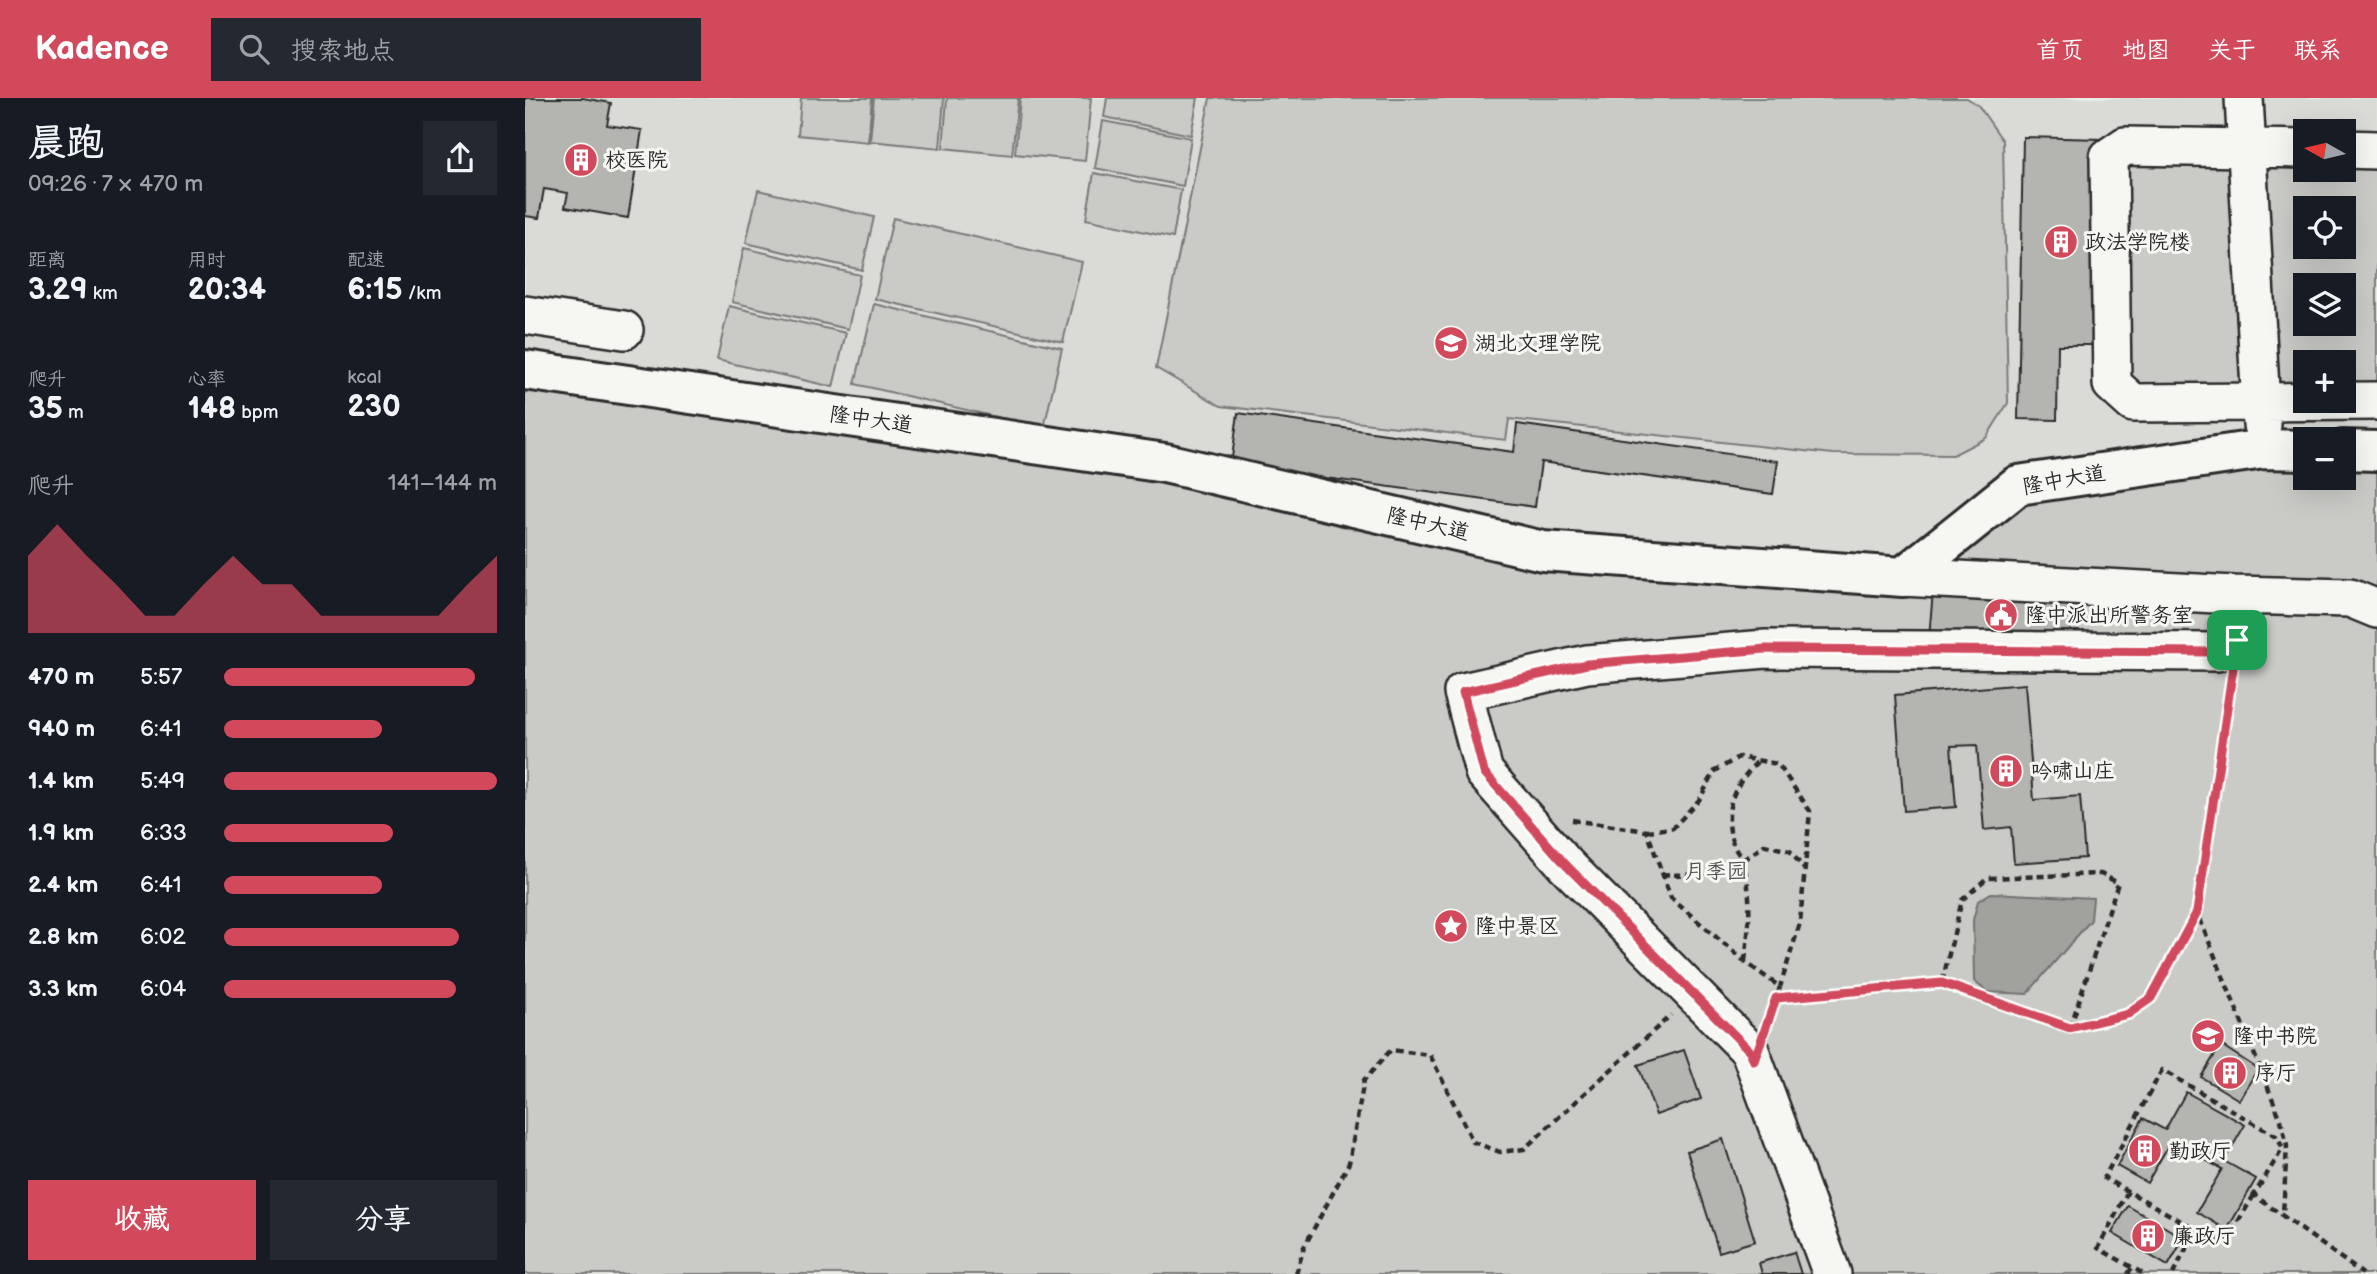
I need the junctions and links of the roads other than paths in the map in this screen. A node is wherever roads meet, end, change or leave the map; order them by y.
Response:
1 (2244, 98) edge
2 (2247, 149) junction
3 (2293, 149) edge
4 (2356, 149) edge
5 (2377, 150) edge
6 (525, 315) edge
7 (624, 330) dead end
8 (525, 370) edge
9 (2377, 401) edge
10 (2260, 403) junction
11 (2264, 449) junction
12 (2293, 450) edge
13 (2356, 450) edge
14 (2377, 451) edge
15 (1903, 577) junction
16 (2245, 596) junction
17 (2377, 609) edge
18 (1832, 1274) edge

1 - 2 street
2 - 3 street
2 - 10 street
2 - 10 street
4 - 5 street
6 - 7 street
8 - 15 main road, 隆中大道
9 - 10 street
10 - 11 street
11 - 12 main road, 隆中大道
11 - 15 main road, 隆中大道
13 - 14 main road
15 - 16 street
16 - 17 street
16 - 18 street

